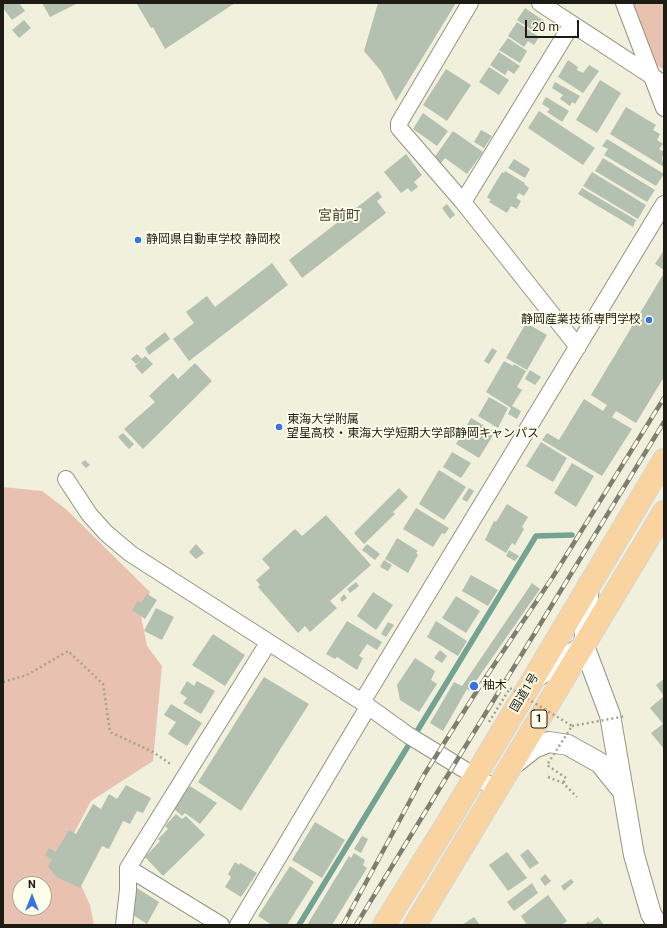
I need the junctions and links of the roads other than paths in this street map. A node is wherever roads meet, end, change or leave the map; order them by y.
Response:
1 (470, 3) edge
2 (540, 3) edge
3 (624, 3) edge
4 (572, 24) junction
5 (650, 75) junction
6 (664, 84) edge
7 (664, 108) edge
8 (463, 202) junction
9 (664, 204) edge
10 (578, 347) junction
11 (664, 460) edge
12 (66, 479) dead end
13 (664, 512) edge
14 (589, 584) junction
15 (268, 643) junction
16 (584, 646) junction
17 (534, 679) junction
18 (365, 705) junction
19 (508, 769) junction
20 (474, 776) junction
21 (496, 790) junction
22 (622, 791) junction
23 (128, 868) junction
24 (124, 925) edge
25 (221, 925) edge
26 (238, 925) edge
27 (384, 925) edge
28 (415, 925) edge
29 (658, 925) edge

1 - 8 street
2 - 4 street
3 - 5 street
4 - 5 street
4 - 8 street
5 - 6 street
5 - 7 street
8 - 10 street
9 - 10 street
10 - 18 street
11 - 14 highway, 国道1号 / 1
12 - 15 street
13 - 16 highway, 1
14 - 16 street
14 - 17 highway, 国道1号 / 1
15 - 18 street
15 - 23 street
16 - 17 street
16 - 19 highway, 1
16 - 22 street
17 - 20 highway, 国道1号 / 1
18 - 20 street
18 - 26 street
19 - 21 highway, 1
19 - 22 street
20 - 21 street
20 - 27 highway, 国道1号 / 1
21 - 28 highway, 1
22 - 29 street
23 - 24 street
23 - 25 street

